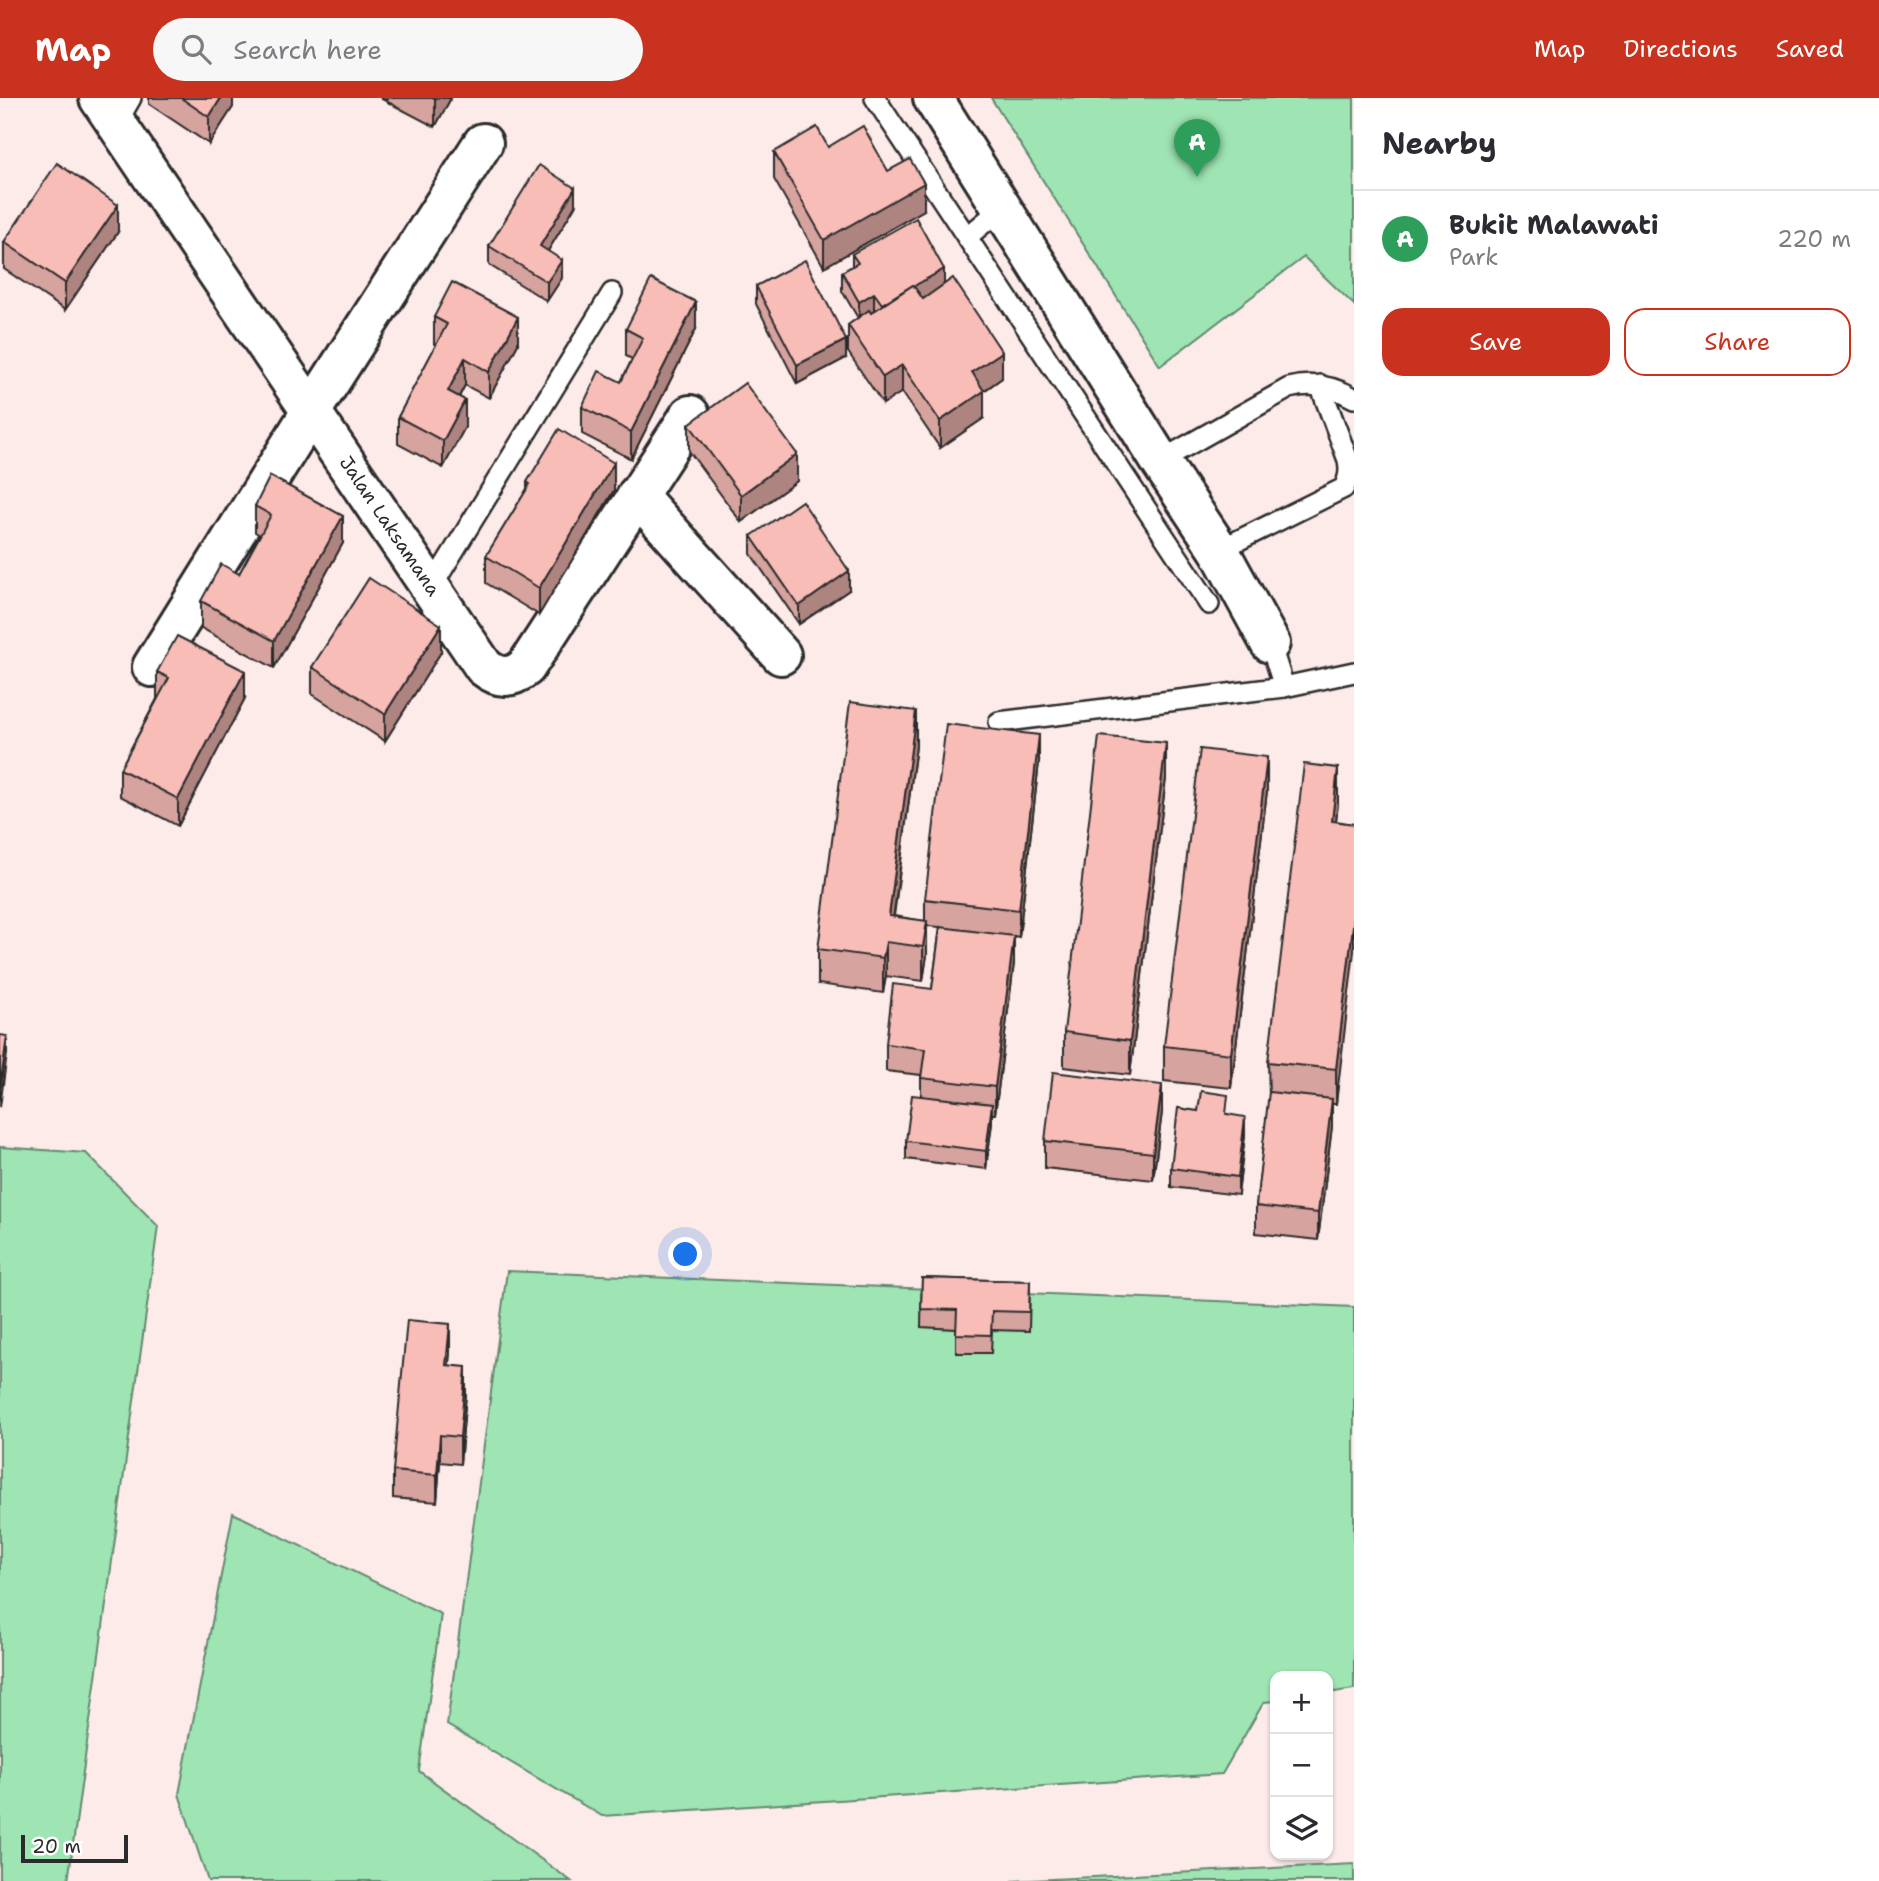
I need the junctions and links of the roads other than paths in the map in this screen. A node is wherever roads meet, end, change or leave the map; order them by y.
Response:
1 (875, 98) edge
2 (933, 98) edge
3 (115, 107) edge
4 (483, 143) dead end
5 (1002, 208) junction
6 (967, 237) junction
7 (612, 293) dead end
8 (1320, 385) junction
9 (1354, 398) edge
10 (312, 410) junction
11 (690, 415) dead end
12 (1160, 461) junction
13 (637, 495) junction
14 (1219, 550) junction
15 (431, 588) junction
16 (1209, 604) dead end
17 (1270, 643) joint
18 (781, 655) dead end
19 (152, 667) dead end
20 (1354, 672) edge
21 (1284, 687) junction
22 (999, 722) dead end

1 - 6 lane
2 - 5 street
3 - 10 street, Jalan Laksamana
4 - 10 street
5 - 6 lane
5 - 12 street
6 - 16 lane
7 - 15 lane
8 - 9 lane
8 - 12 lane
8 - 14 lane
10 - 15 street, Jalan Laksamana
10 - 19 street
11 - 13 street, Jalan Laksamana
12 - 14 street
13 - 15 street, Jalan Laksamana
13 - 18 street
14 - 17 street
17 - 21 lane
20 - 21 lane
21 - 22 lane

